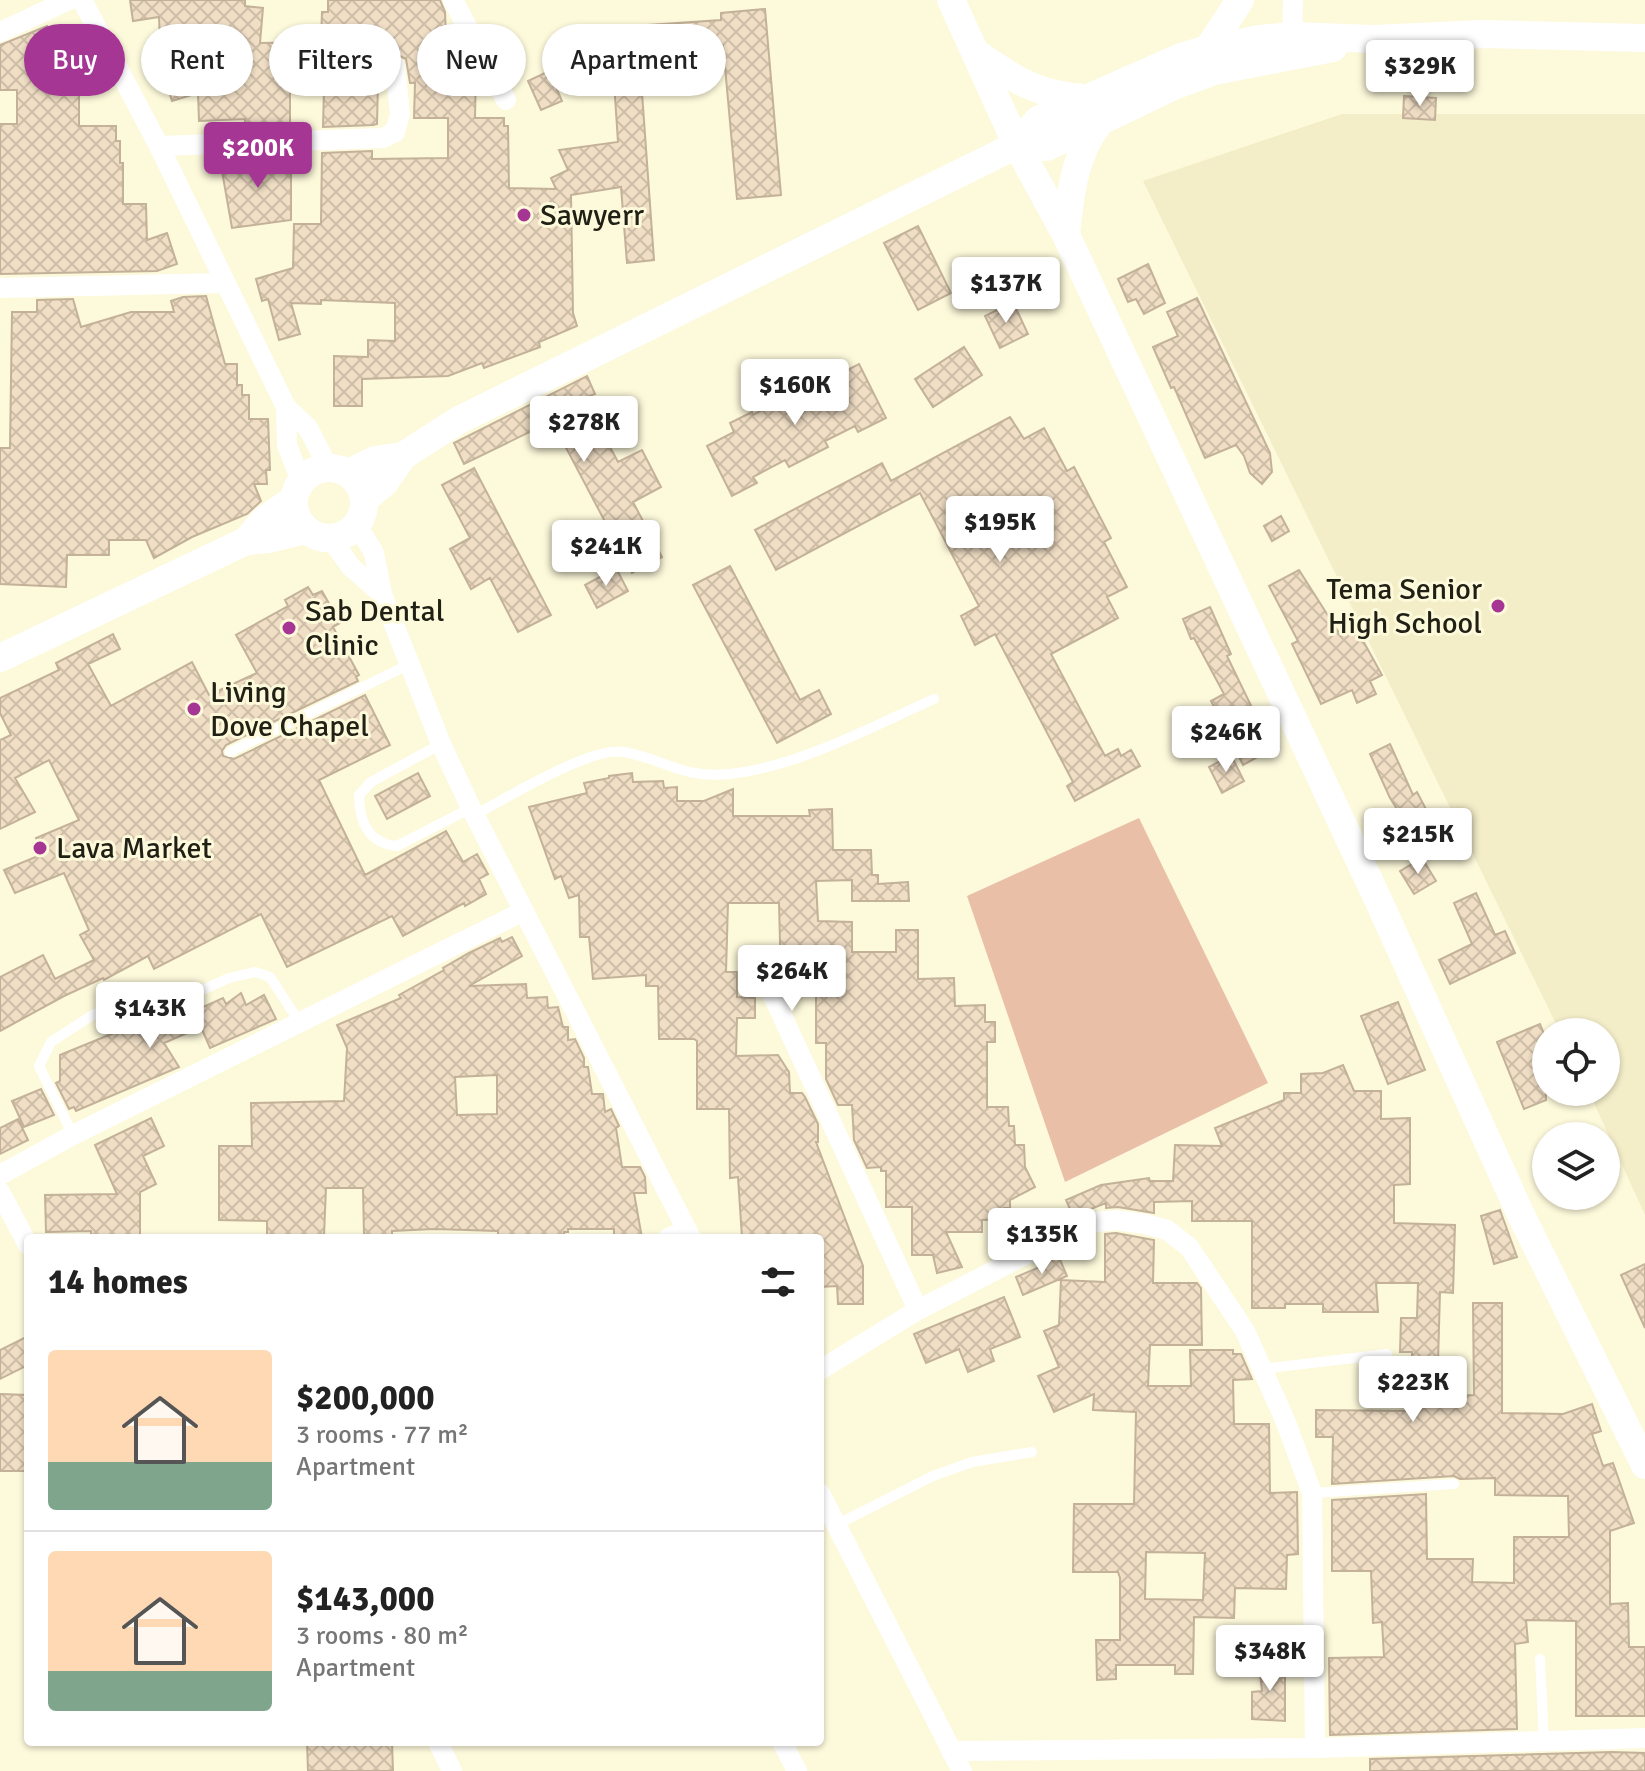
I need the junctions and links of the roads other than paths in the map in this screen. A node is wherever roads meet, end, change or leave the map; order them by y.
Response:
1 (69, 0) edge
2 (82, 0) edge
3 (453, 0) edge
4 (951, 0) edge
5 (1240, 0) edge
6 (1293, 0) edge
7 (0, 32) edge
8 (1645, 38) edge
9 (1292, 47) junction
10 (1208, 49) junction
11 (976, 53) junction
12 (398, 96) edge
13 (506, 100) dead end
14 (1094, 110) junction
15 (1017, 145) junction
16 (159, 146) junction
17 (1066, 235) junction
18 (224, 283) junction
19 (0, 288) edge
20 (286, 407) junction
21 (403, 456) junction
22 (338, 470) junction
23 (297, 490) junction
24 (361, 512) junction
25 (319, 535) junction
26 (246, 541) junction
27 (382, 594) junction
28 (0, 658) edge
29 (410, 664) junction
30 (934, 699) dead end
31 (441, 744) junction
32 (230, 752) dead end
33 (473, 811) junction
34 (524, 911) junction
35 (767, 983) dead end
36 (300, 1023) junction
37 (73, 1135) junction
38 (0, 1175) edge
39 (0, 1192) edge
40 (682, 1234) edge
41 (24, 1237) edge
42 (918, 1310) junction
43 (1387, 1354) dead end
44 (824, 1368) edge
45 (1262, 1369) junction
46 (1032, 1452) dead end
47 (1645, 1465) edge
48 (1454, 1484) dead end
49 (1312, 1493) junction
50 (824, 1501) edge
51 (836, 1525) junction
52 (1540, 1659) dead end
53 (1645, 1738) edge
54 (1544, 1741) junction
55 (440, 1746) edge
56 (784, 1746) edge
57 (1315, 1748) junction
58 (951, 1751) junction
59 (452, 1771) edge
60 (797, 1771) edge
61 (962, 1771) edge

1 - 7 street
2 - 16 street
3 - 13 street
4 - 11 street
5 - 10 street
6 - 9 street
8 - 9 street
9 - 10 street
9 - 14 street
10 - 14 street
11 - 14 street
11 - 15 street
12 - 16 street
14 - 15 street
14 - 17 street
15 - 17 street
15 - 21 street
16 - 18 street
17 - 47 street
18 - 19 street
18 - 20 street
20 - 22 street
20 - 23 street
21 - 22 street
21 - 24 street
22 - 23 street
22 - 24 street
23 - 25 street
23 - 26 street
24 - 25 street
24 - 27 street
25 - 26 street
25 - 27 street
26 - 28 street
27 - 29 street
29 - 31 street
29 - 32 lane
30 - 33 lane
31 - 33 street
31 - 33 lane
33 - 34 street
34 - 36 street
34 - 40 street
35 - 42 street
36 - 37 street
36 - 37 lane
37 - 38 street
39 - 41 street
42 - 44 street
42 - 45 street
43 - 45 lane
45 - 49 street
46 - 51 lane
48 - 49 lane
49 - 57 street
50 - 51 street
51 - 58 street
52 - 54 lane
53 - 54 street
54 - 57 street
55 - 59 street
56 - 60 street
57 - 58 street
58 - 61 street

